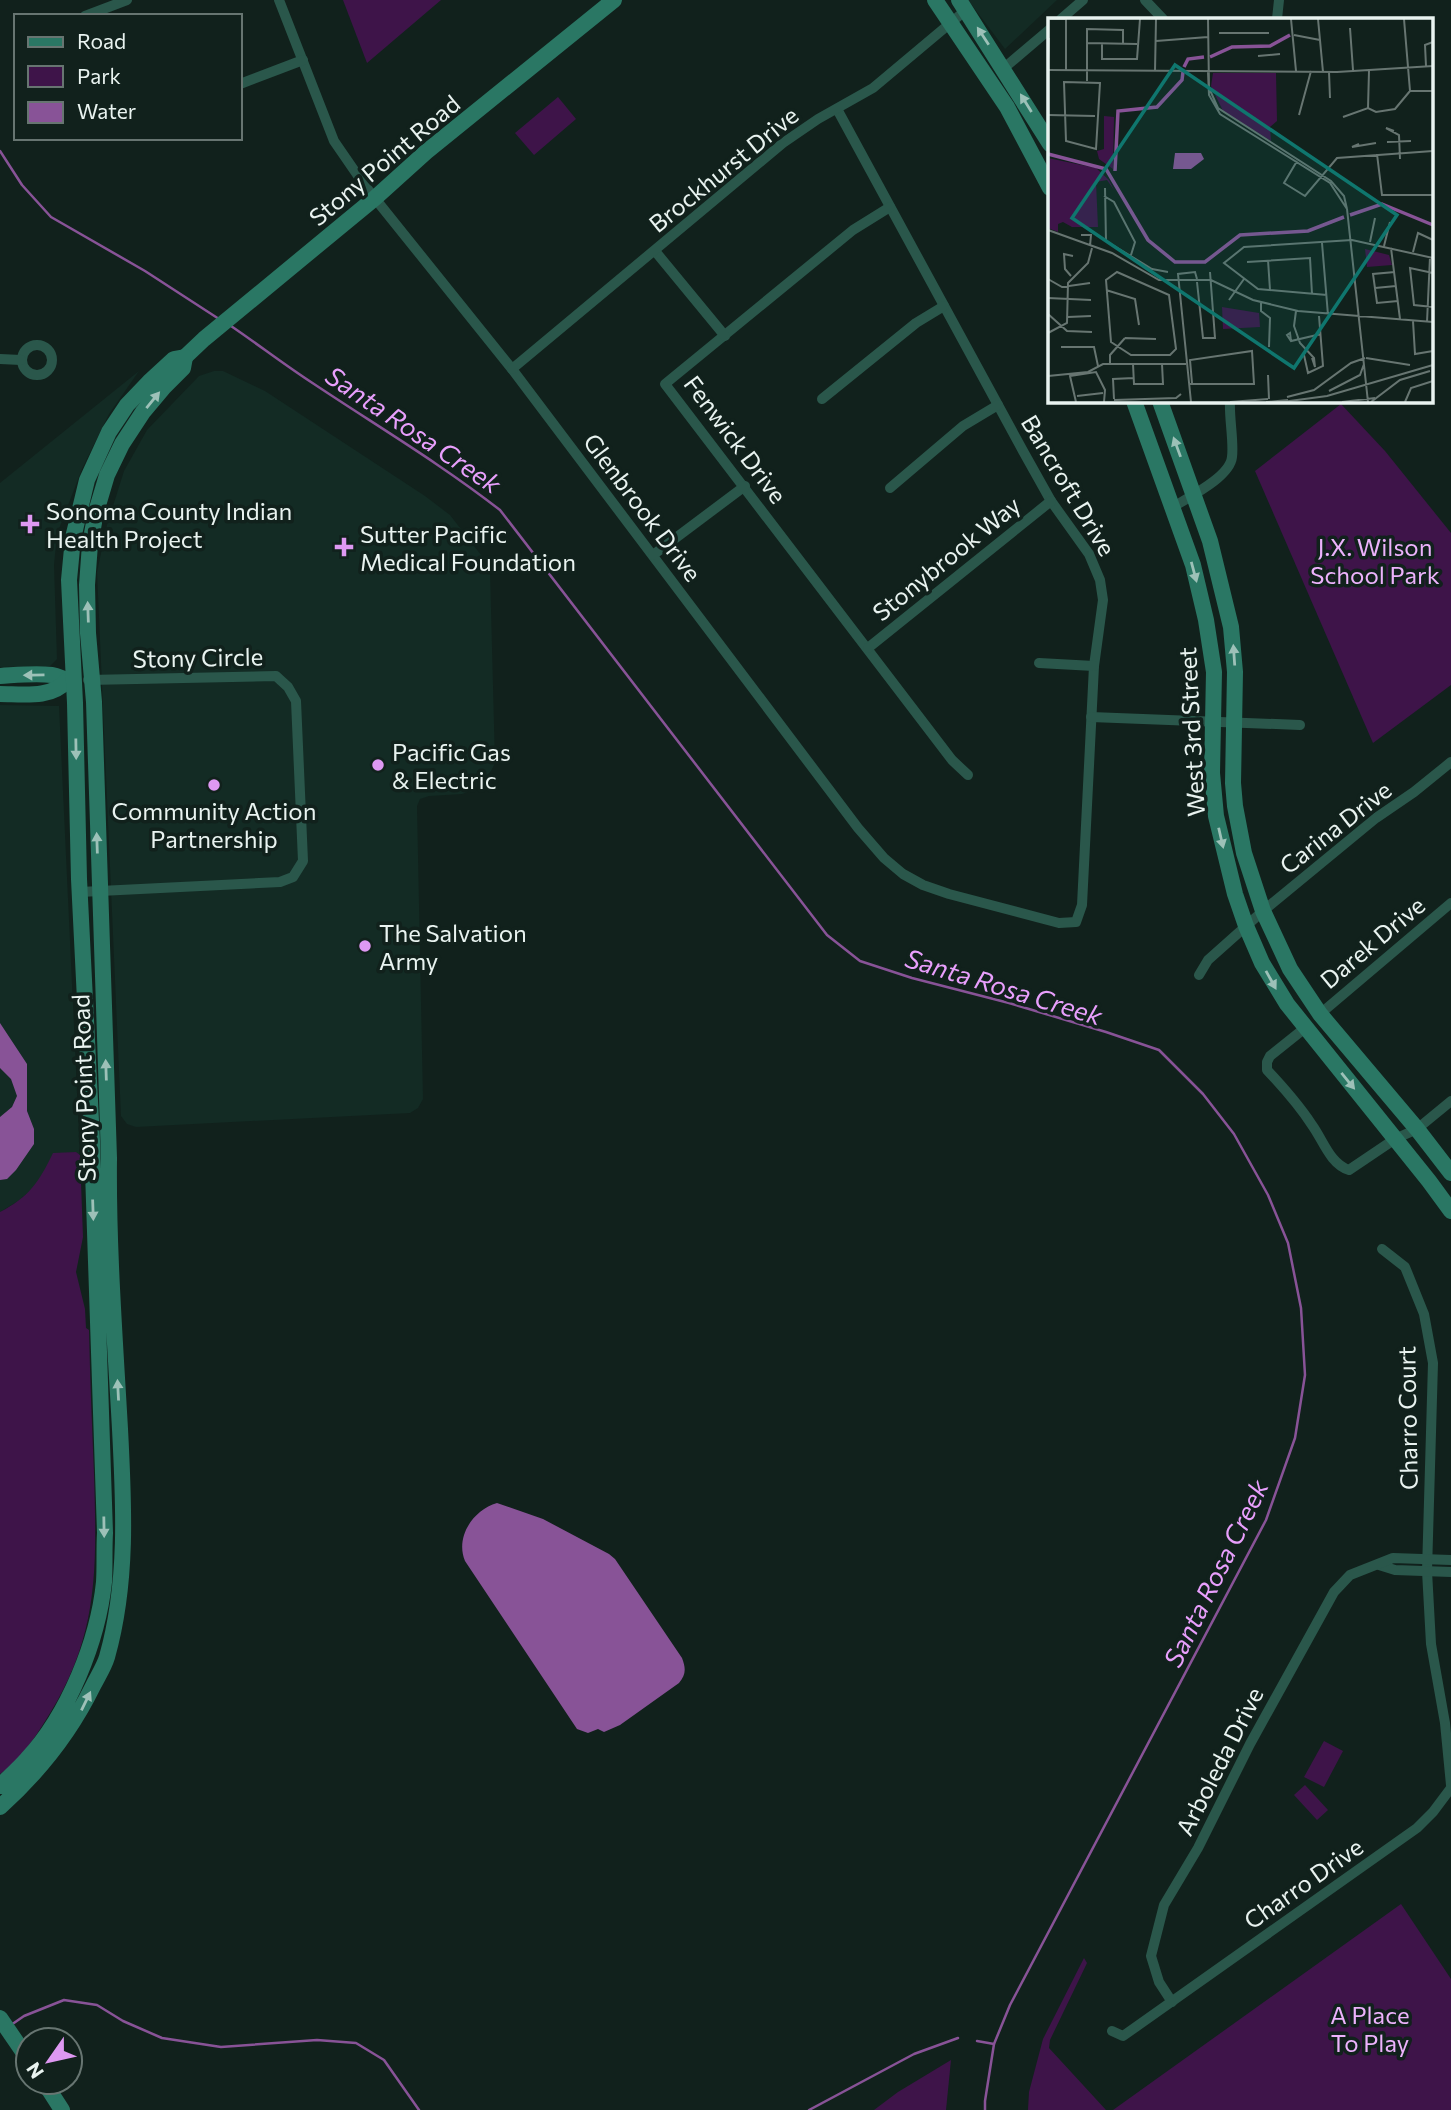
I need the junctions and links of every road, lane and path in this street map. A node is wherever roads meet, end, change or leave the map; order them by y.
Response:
1 (127, 0) edge
2 (279, 0) edge
3 (614, 0) edge
4 (935, 0) edge
5 (1083, 0) edge
6 (1144, 0) edge
7 (1279, 0) edge
8 (963, 5) edge
9 (90, 14) edge
10 (1062, 18) edge
11 (1162, 18) edge
12 (1277, 18) edge
13 (951, 21) junction
14 (1048, 31) edge
15 (303, 60) junction
16 (1004, 68) junction
17 (242, 83) edge
18 (837, 109) junction
19 (1048, 141) edge
20 (1048, 184) edge
21 (375, 198) junction
22 (890, 207) junction
23 (655, 251) junction
24 (944, 306) junction
25 (725, 336) junction
26 (185, 357) junction
27 (0, 359) edge
28 (21, 360) dead end
29 (512, 369) junction
30 (822, 399) dead end
31 (1134, 402) edge
32 (1160, 402) edge
33 (1230, 402) edge
34 (998, 405) junction
35 (745, 486) junction
36 (890, 488) dead end
37 (1194, 494) junction
38 (1051, 500) junction
39 (1173, 507) junction
40 (653, 555) junction
41 (868, 648) junction
42 (1039, 663) dead end
43 (1094, 666) junction
44 (0, 676) edge
45 (92, 680) junction
46 (70, 681) junction
47 (0, 694) edge
48 (1091, 717) junction
49 (1213, 722) junction
50 (1235, 723) junction
51 (1300, 725) dead end
52 (1451, 762) edge
53 (968, 775) dead end
54 (99, 891) junction
55 (80, 892) junction
56 (1451, 903) edge
57 (1263, 911) junction
58 (1076, 922) joint
59 (1246, 926) junction
60 (1199, 975) dead end
61 (1320, 1014) junction
62 (1305, 1028) junction
63 (1451, 1101) edge
64 (1417, 1129) junction
65 (1395, 1139) junction
66 (1451, 1173) edge
67 (1451, 1211) edge
68 (1382, 1250) dead end
69 (1427, 1559) junction
70 (1451, 1560) edge
71 (1379, 1565) junction
72 (1427, 1571) junction
73 (1451, 1572) edge
74 (52, 1725) junction
75 (0, 1786) edge
76 (1451, 1787) edge
77 (15, 1794) junction
78 (0, 1807) edge
79 (1172, 2002) junction
80 (2, 2022) edge
81 (1112, 2031) dead end
82 (14, 2038) edge

1 - 9 street
2 - 15 street, Glenbrook Drive
3 - 21 main road, Stony Point Road
4 - 13 main road
5 - 10 street
6 - 11 street
7 - 12 street
8 - 13 street, Brockhurst Drive
16 -> 8 main road
13 - 18 street, Brockhurst Drive
13 - 20 main road
14 - 16 street
15 - 17 street
15 - 21 street, Glenbrook Drive
19 -> 16 main road
18 - 22 street, Bancroft Drive
18 - 23 street, Brockhurst Drive
21 - 26 main road, Stony Point Road
21 - 29 street, Glenbrook Drive
22 - 24 street, Bancroft Drive
22 - 25 street, Fenwick Drive
23 - 25 street
23 - 29 street, Brockhurst Drive
24 - 30 street
24 - 34 street, Bancroft Drive
25 - 35 street, Fenwick Drive
45 -> 26 main road, Stony Point Road
26 - 46 main road, Stony Point Road
27 - 28 street
29 - 40 street, Glenbrook Drive
31 - 39 main road, West 3rd Street
37 -> 32 main road, West 3rd Street
33 - 37 street
34 - 36 street
34 - 38 street, Bancroft Drive
35 - 40 street
35 - 41 street, Fenwick Drive
37 - 39 street
50 -> 37 main road, West 3rd Street
38 - 41 street, Stonybrook Way
38 - 43 street, Bancroft Drive
39 -> 49 main road, West 3rd Street
40 - 58 street, Glenbrook Drive
41 - 53 street, Fenwick Drive
42 - 43 street
43 - 48 street, Bancroft Drive
46 -> 44 main road
45 - 46 street, Stony Circle
54 -> 45 main road, Stony Point Road
45 - 54 street, Stony Circle
46 - 47 main road
46 -> 55 main road, Stony Point Road
48 - 49 street
48 - 58 street, Bancroft Drive
49 - 50 street
49 -> 59 main road, West 3rd Street
50 - 51 street
50 - 57 main road, West 3rd Street
52 - 57 street, Carina Drive
54 - 55 street, Stony Circle
77 -> 54 main road, Stony Point Road
55 -> 74 main road, Stony Point Road
56 - 61 street, Darek Drive
57 - 59 street, Carina Drive
57 - 61 main road, West 3rd Street
59 - 60 street, Carina Drive
59 -> 62 main road, West 3rd Street
61 - 64 main road, West 3rd Street
62 -> 65 main road, West 3rd Street
62 - 65 street
63 - 64 street
64 - 65 street
64 - 66 main road, West 3rd Street
65 - 67 main road, West 3rd Street
68 - 69 street, Charro Court
69 - 70 street, Arboleda Drive
69 - 71 street, Arboleda Drive
69 - 72 street, Charro Drive
71 - 72 street
71 - 79 street, Arboleda Drive
72 - 73 street
72 - 76 street, Charro Drive
74 - 75 main road, Stony Point Road
74 - 77 main road
76 - 79 street, Charro Drive
77 - 78 main road, Stony Point Road
79 - 81 street, Charro Drive
80 - 82 main road

